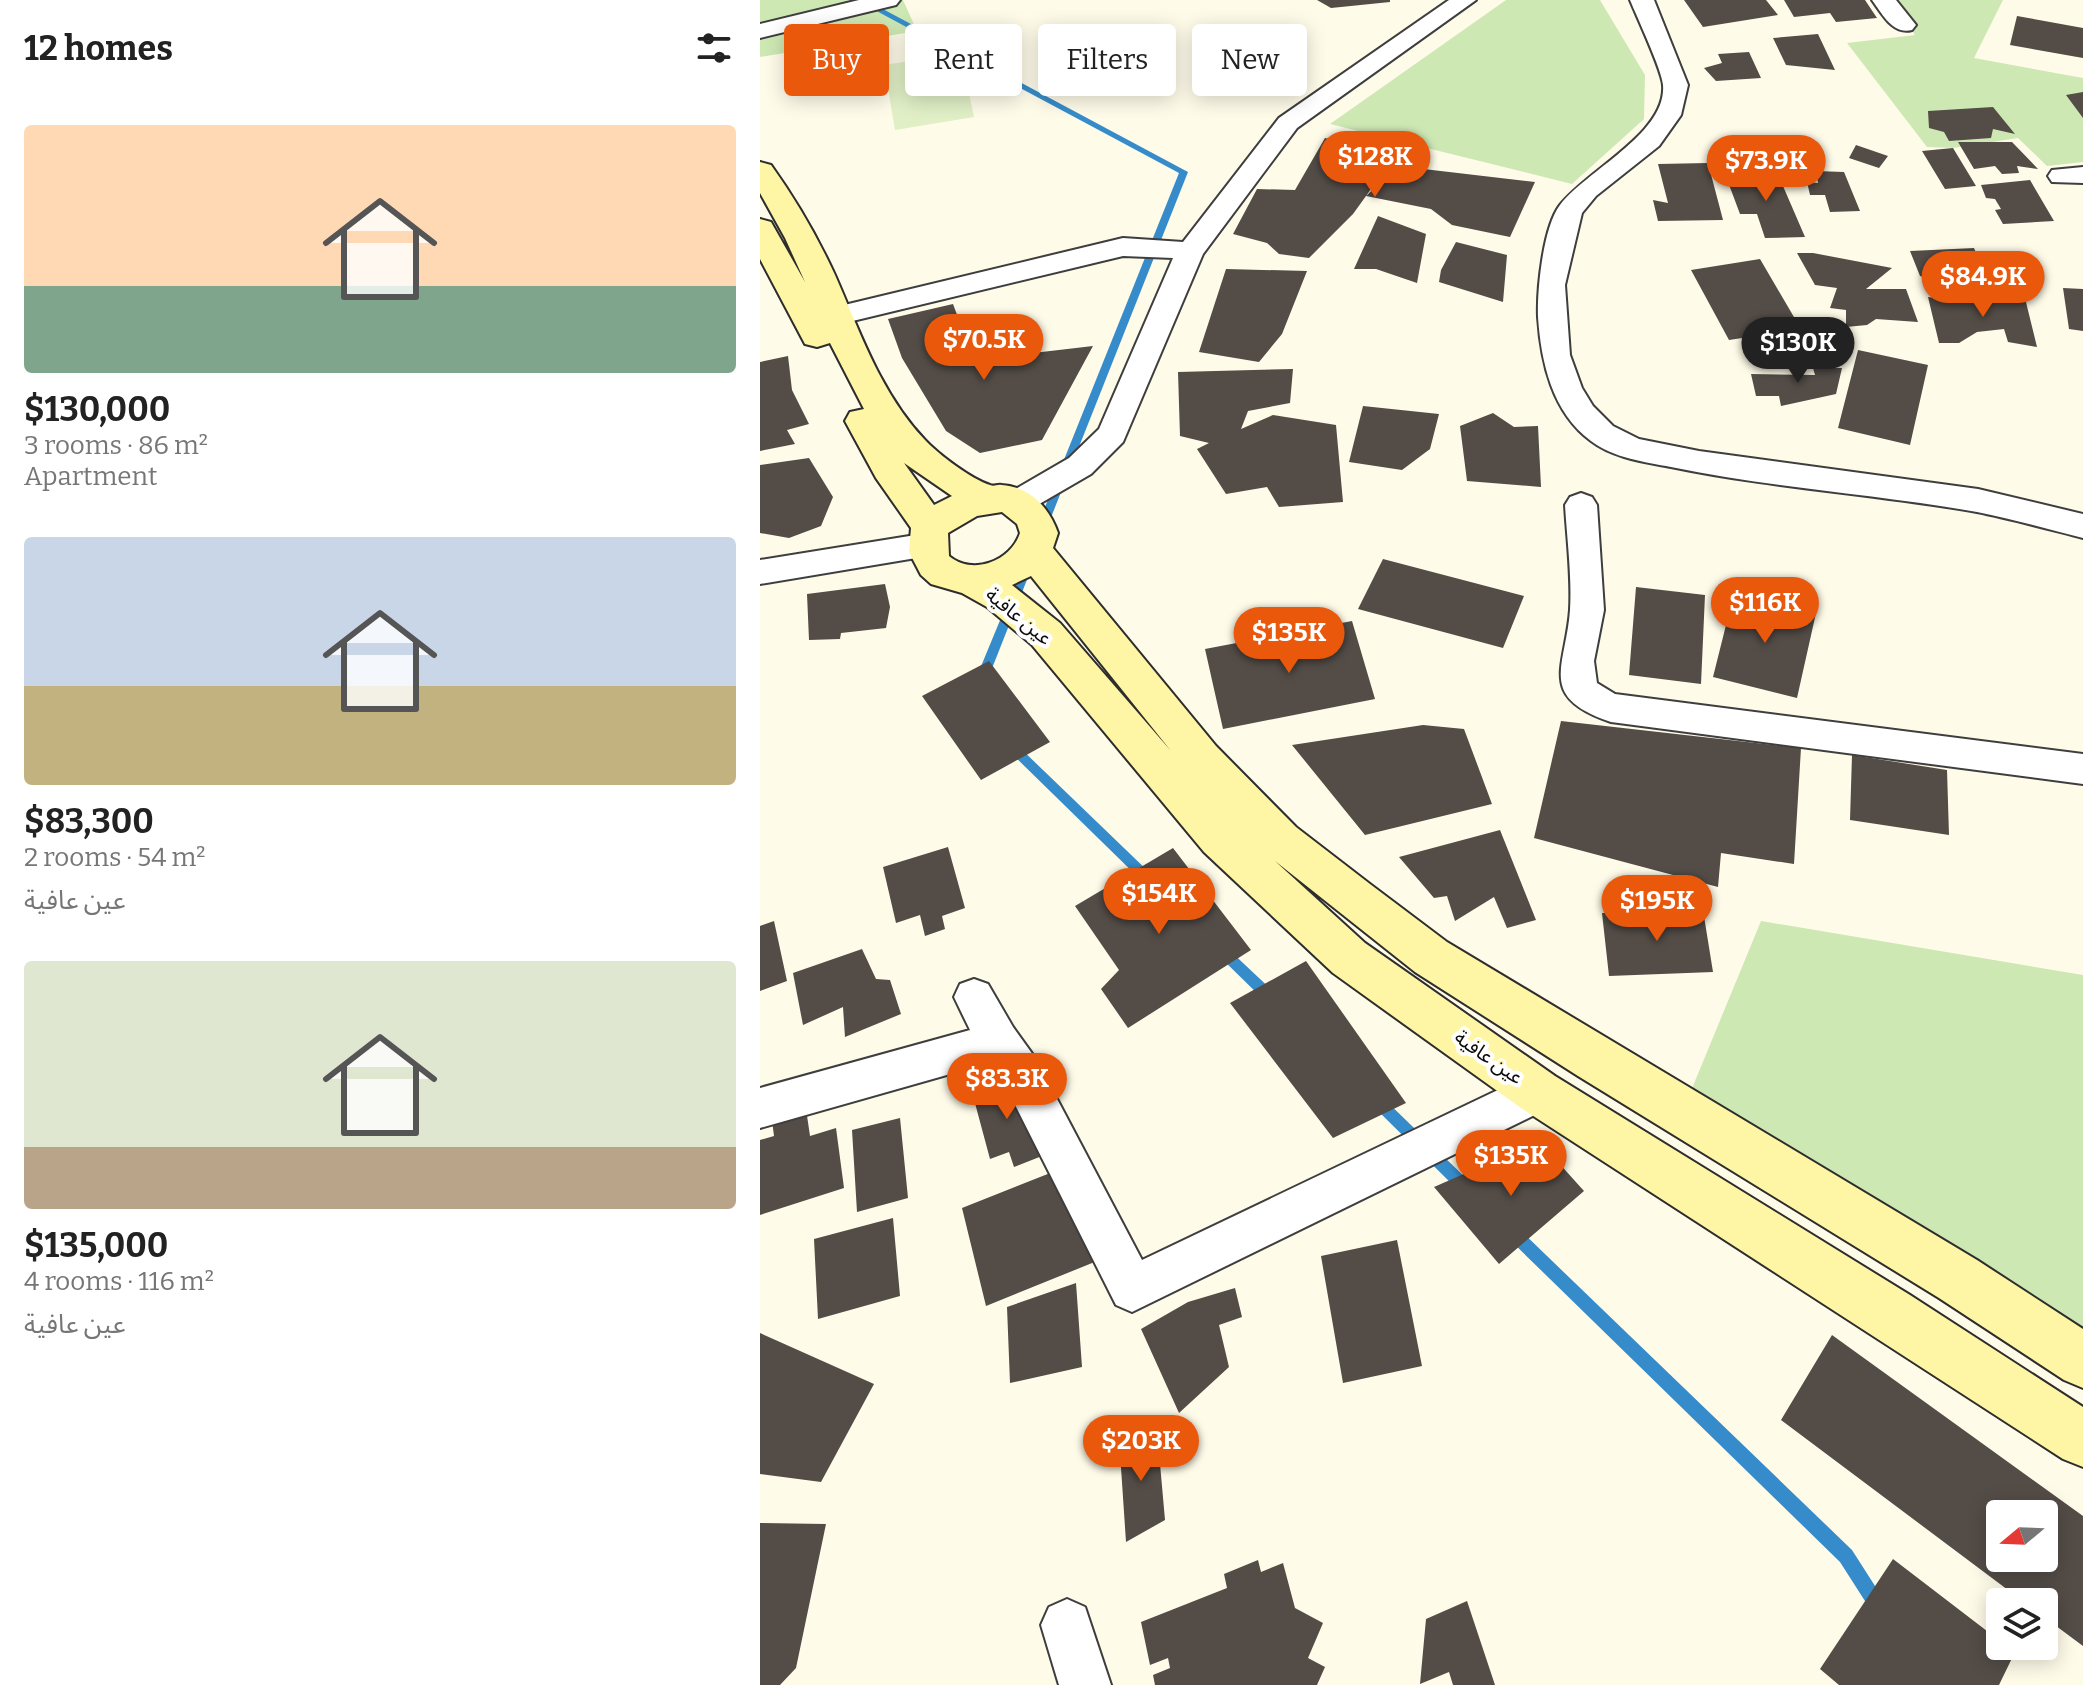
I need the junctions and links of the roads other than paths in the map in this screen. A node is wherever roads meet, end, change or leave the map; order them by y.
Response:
1 (888, 0) edge
2 (1464, 0) edge
3 (1642, 0) edge
4 (1884, 0) edge
5 (1904, 25) dead end
6 (760, 31) edge
7 (760, 171) edge
8 (760, 229) edge
9 (1190, 252) junction
10 (768, 263) edge
11 (836, 316) junction
12 (1001, 501) junction
13 (1581, 505) dead end
14 (2083, 526) edge
15 (929, 536) junction
16 (1033, 551) junction
17 (760, 572) edge
18 (972, 581) junction
19 (2083, 769) edge
20 (974, 997) dead end
21 (998, 1041) junction
22 (1538, 1092) junction
23 (760, 1108) edge
24 (2083, 1361) edge
25 (2083, 1439) edge
26 (1067, 1625) dead end
27 (1085, 1685) edge

1 - 6 street
2 - 9 street
3 - 14 street
4 - 5 street
7 - 11 main road
8 - 10 main road
9 - 11 street
9 - 12 street
10 - 15 main road
11 - 12 main road
12 - 15 main road
12 - 16 main road
13 - 19 street
15 - 17 street
15 - 18 main road
16 - 18 main road
16 - 24 main road
18 - 22 main road, عين عافية
20 - 21 street
21 - 22 street
21 - 23 street
22 - 25 main road, عين عافية
26 - 27 street

